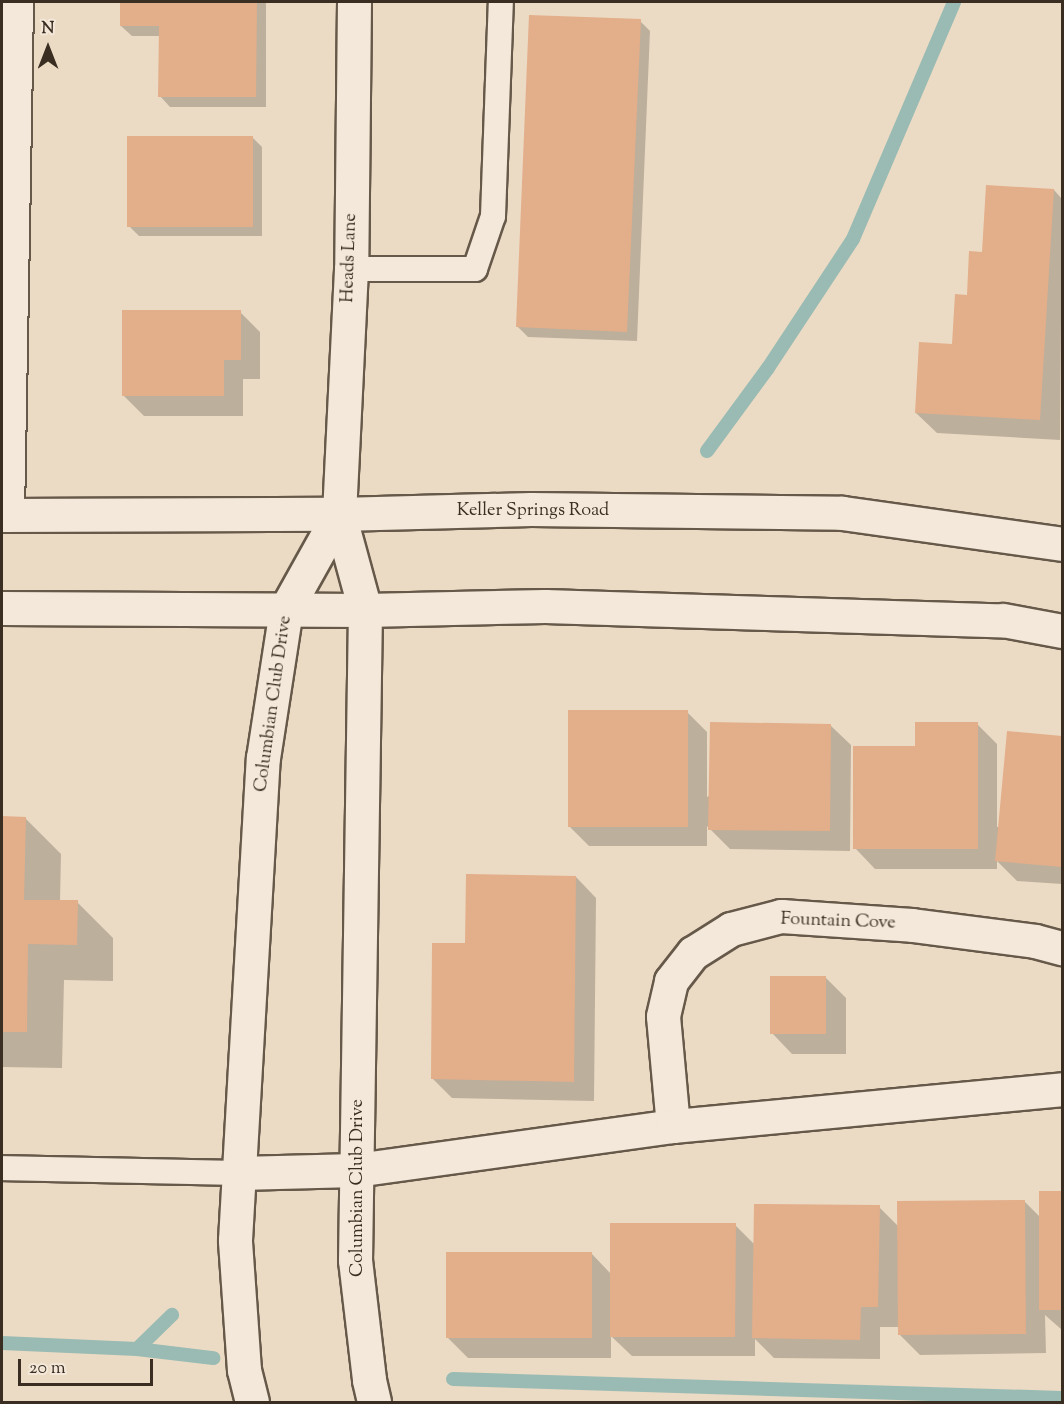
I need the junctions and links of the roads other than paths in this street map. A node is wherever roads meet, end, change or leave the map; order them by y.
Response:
1 (16, 2) edge
2 (354, 2) edge
3 (501, 2) edge
4 (351, 269) junction
5 (339, 514) junction
6 (4, 515) edge
7 (1062, 544) edge
8 (2, 608) edge
9 (286, 609) junction
10 (364, 610) junction
11 (1062, 631) edge
12 (1062, 948) edge
13 (1062, 1089) edge
14 (673, 1126) junction
15 (2, 1168) edge
16 (356, 1170) junction
17 (239, 1173) junction
18 (252, 1402) edge
19 (374, 1402) edge

1 - 6 street
2 - 4 street, Heads Lane
3 - 4 lane
4 - 5 street, Heads Lane
5 - 6 street, Keller Springs Road
5 - 7 street, Keller Springs Road
5 - 9 street, Columbian Club Drive
5 - 10 street, Columbian Club Drive
8 - 9 street
9 - 10 street
9 - 17 street, Columbian Club Drive
10 - 11 street
10 - 16 street, Columbian Club Drive
12 - 14 street, Fountain Cove
13 - 14 street
14 - 16 street
15 - 17 lane
16 - 17 street
16 - 19 street, Columbian Club Drive
17 - 18 street, Columbian Club Drive

